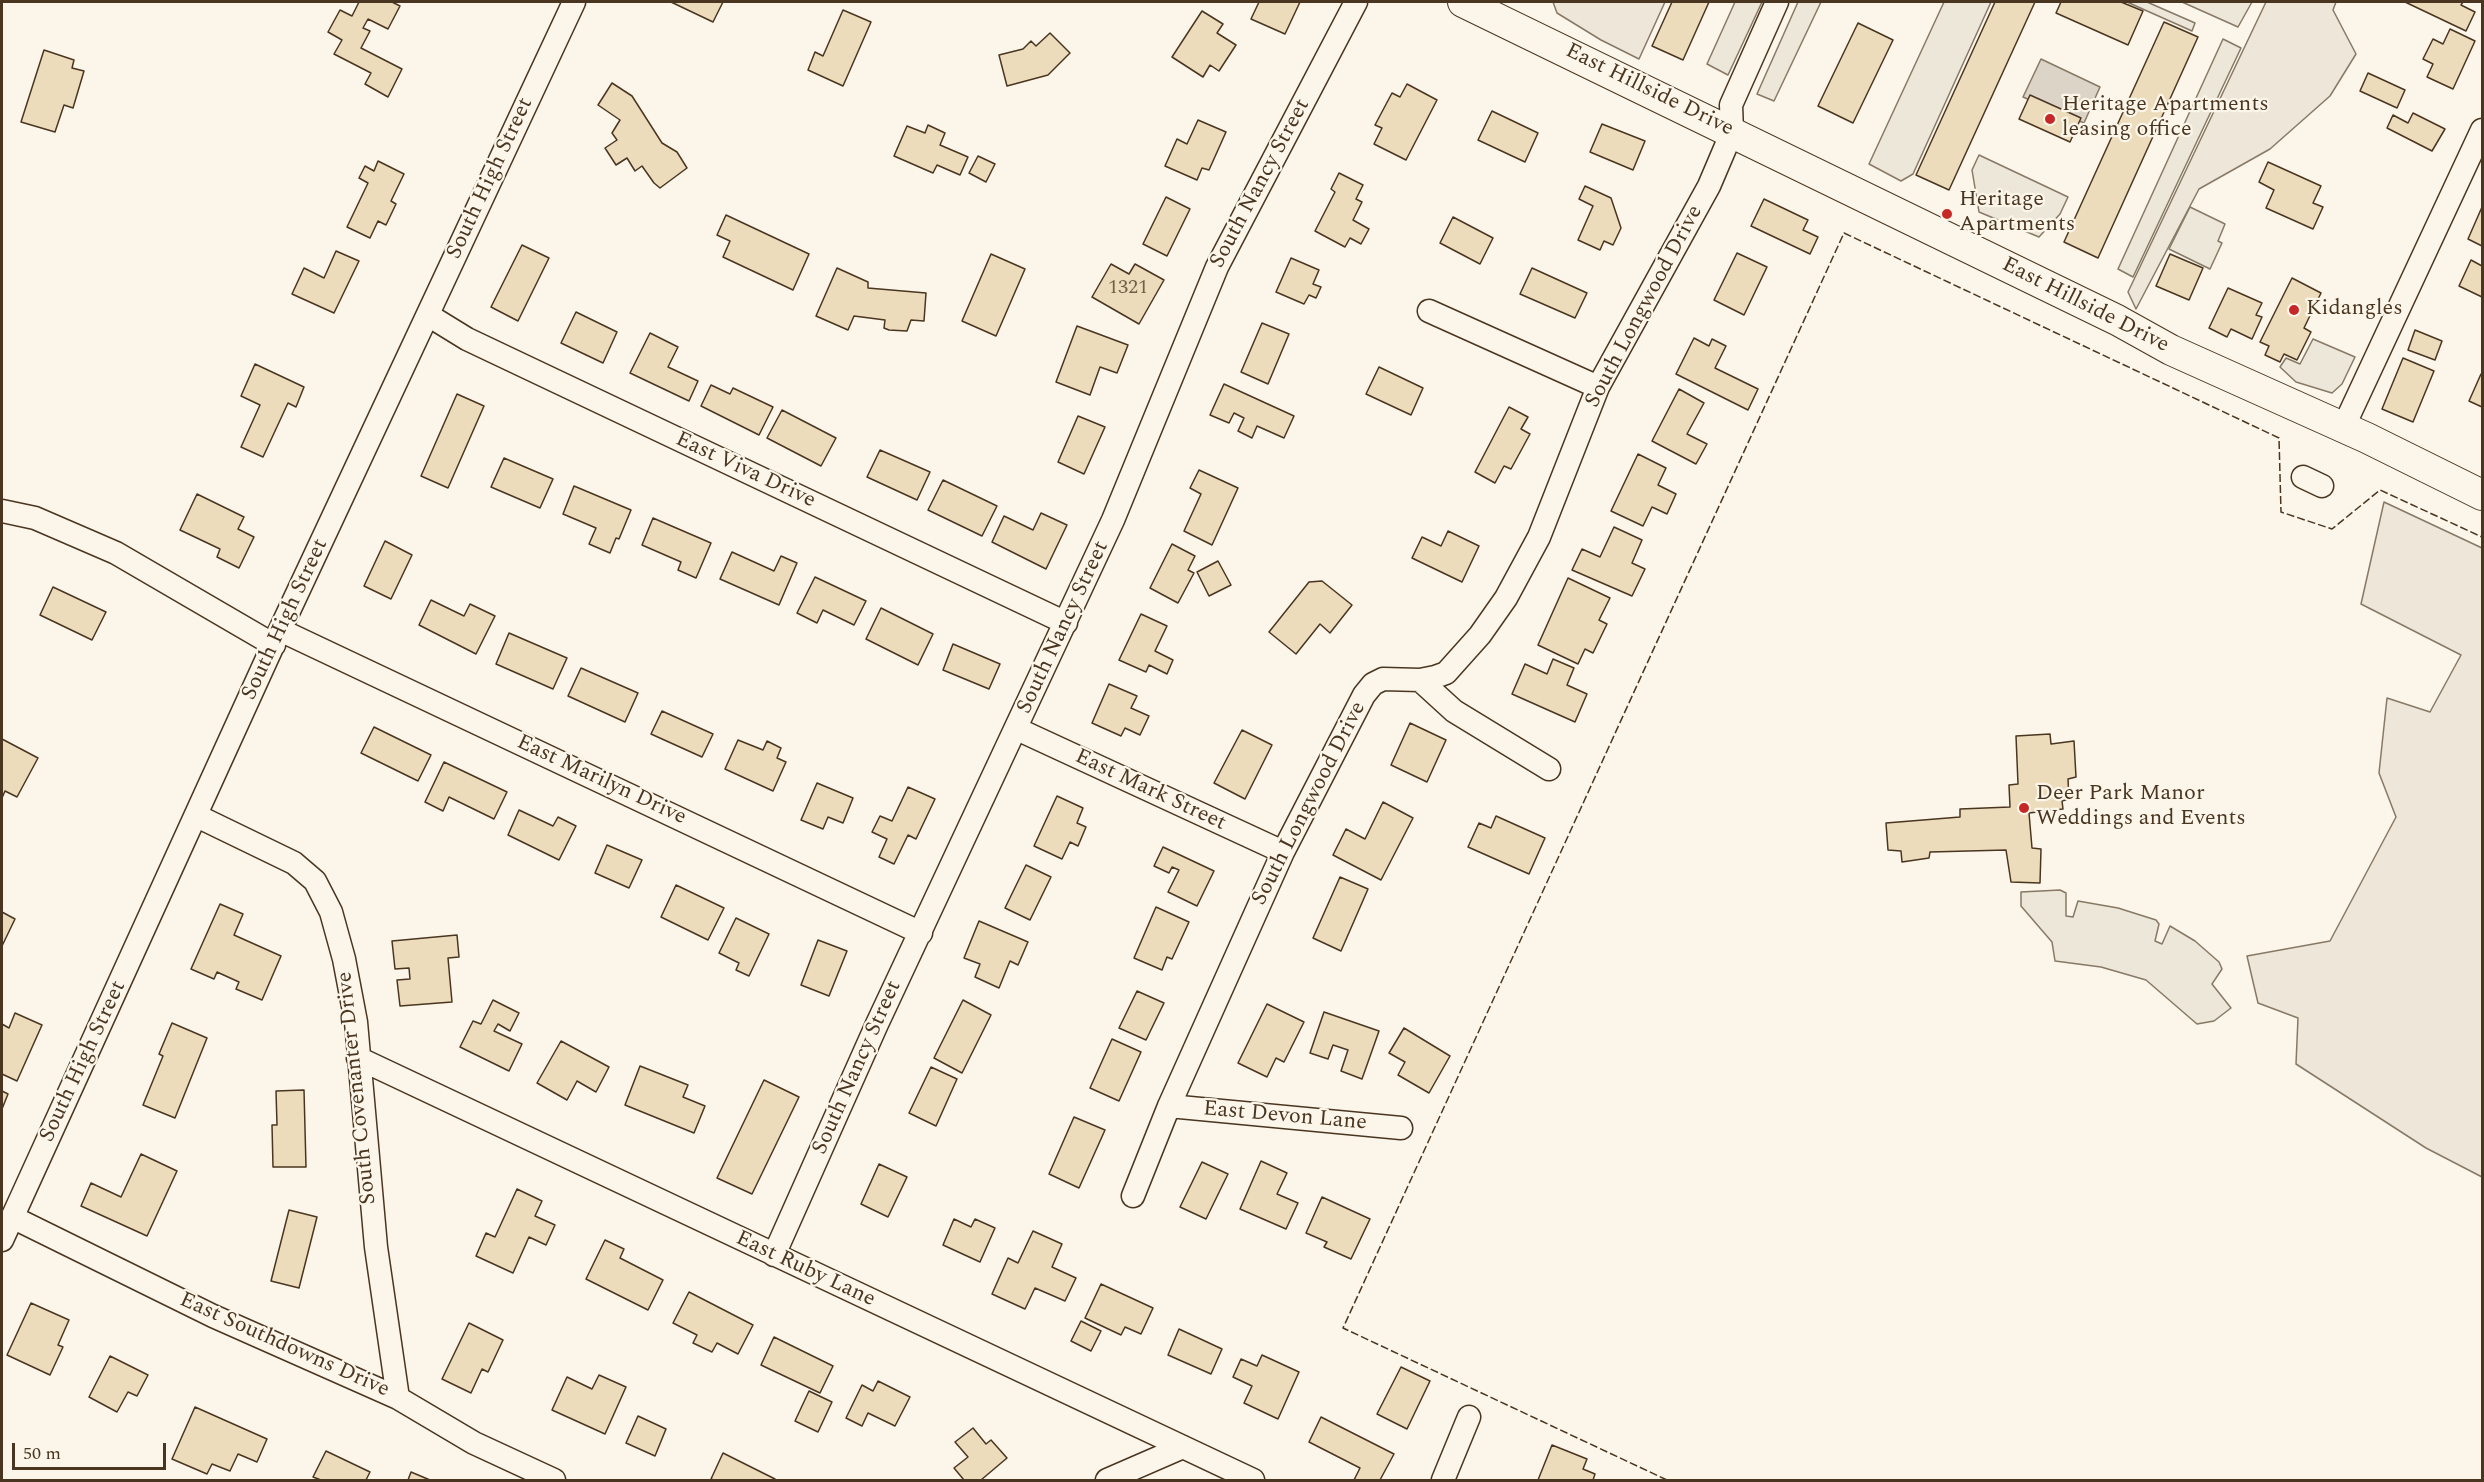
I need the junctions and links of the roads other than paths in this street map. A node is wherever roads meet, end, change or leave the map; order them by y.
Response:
1 (573, 2) edge
2 (1356, 2) edge
3 (1463, 2) edge
4 (1777, 2) edge
5 (2482, 130) edge
6 (1732, 132) junction
7 (1429, 311) dead end
8 (428, 315) junction
9 (1598, 387) junction
10 (2343, 428) junction
11 (2482, 495) edge
12 (2, 512) edge
13 (1066, 623) junction
14 (277, 637) junction
15 (1420, 680) junction
16 (1017, 729) junction
17 (1549, 769) dead end
18 (197, 816) junction
19 (1283, 852) junction
20 (921, 933) junction
21 (358, 1058) junction
22 (1169, 1106) junction
23 (1401, 1128) dead end
24 (1133, 1196) dead end
25 (12, 1217) junction
26 (2, 1240) edge
27 (774, 1255) junction
28 (398, 1398) junction
29 (1469, 1417) dead end
30 (1183, 1447) junction
31 (554, 1480) edge
32 (1107, 1480) edge
33 (1253, 1480) edge
34 (1443, 1480) edge

1 - 8 street, South High Street
2 - 13 street, South Nancy Street
3 - 6 main road, East Hillside Drive
4 - 6 street
5 - 10 street
6 - 9 street, South Longwood Drive
6 - 10 main road, East Hillside Drive
7 - 9 street
8 - 13 street, East Viva Drive
8 - 14 street, South High Street
9 - 15 street, South Longwood Drive
10 - 11 main road, East Hillside Drive
12 - 14 street, East Marilyn Drive
13 - 16 street, South Nancy Street
14 - 18 street, South High Street
14 - 20 street, East Marilyn Drive
15 - 17 street
15 - 19 street, South Longwood Drive
16 - 19 street, East Mark Street
16 - 20 street, South Nancy Street
18 - 21 street, South Covenanter Drive
18 - 25 street, South High Street
19 - 22 street, South Longwood Drive
20 - 27 street, South Nancy Street
21 - 27 street, East Ruby Lane
21 - 28 street, South Covenanter Drive
22 - 23 street, East Devon Lane
22 - 24 street, South Longwood Drive
25 - 26 street, South High Street
25 - 28 street, East Southdowns Drive
27 - 30 street, East Ruby Lane
28 - 31 street, East Southdowns Drive
29 - 34 street
30 - 32 street
30 - 33 street, East Ruby Lane

